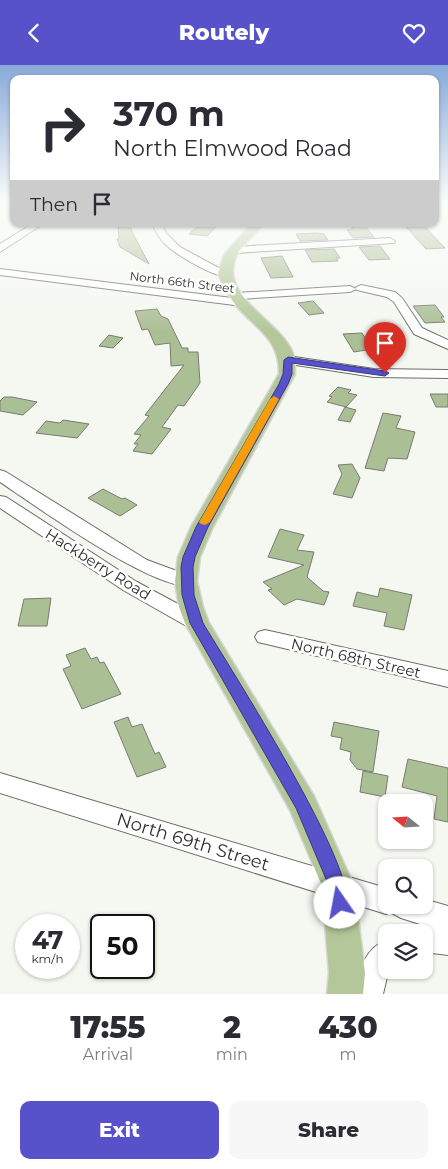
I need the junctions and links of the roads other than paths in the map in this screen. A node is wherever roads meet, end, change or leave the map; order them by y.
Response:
1 (173, 245) edge
2 (238, 245) edge
3 (315, 245) edge
4 (234, 250) junction
5 (0, 272) edge
6 (225, 274) junction
7 (239, 299) junction
8 (448, 345) edge
9 (288, 360) junction
10 (448, 374) edge
11 (5, 483) edge
12 (0, 501) edge
13 (186, 581) junction
14 (197, 623) junction
15 (265, 637) dead end
16 (448, 679) edge
17 (0, 783) edge
18 (338, 886) junction
19 (378, 898) edge
20 (431, 914) edge
21 (448, 919) edge
22 (433, 940) edge
23 (448, 941) edge
24 (378, 965) edge
25 (345, 994) edge
26 (368, 994) edge

1 - 6 street
2 - 4 main road
3 - 4 street
4 - 6 main road
5 - 7 street, North 66th Street
6 - 7 main road
7 - 8 street, North 66th Street
7 - 9 main road
9 - 10 street
9 - 13 main road
11 - 13 street, Hackberry Road
12 - 14 street, Hackberry Road
13 - 14 main road
14 - 18 main road
15 - 16 street, North 68th Street
17 - 18 street, North 69th Street
18 - 19 street, North 69th Street
18 - 25 main road
20 - 21 street
22 - 23 street
24 - 26 street

